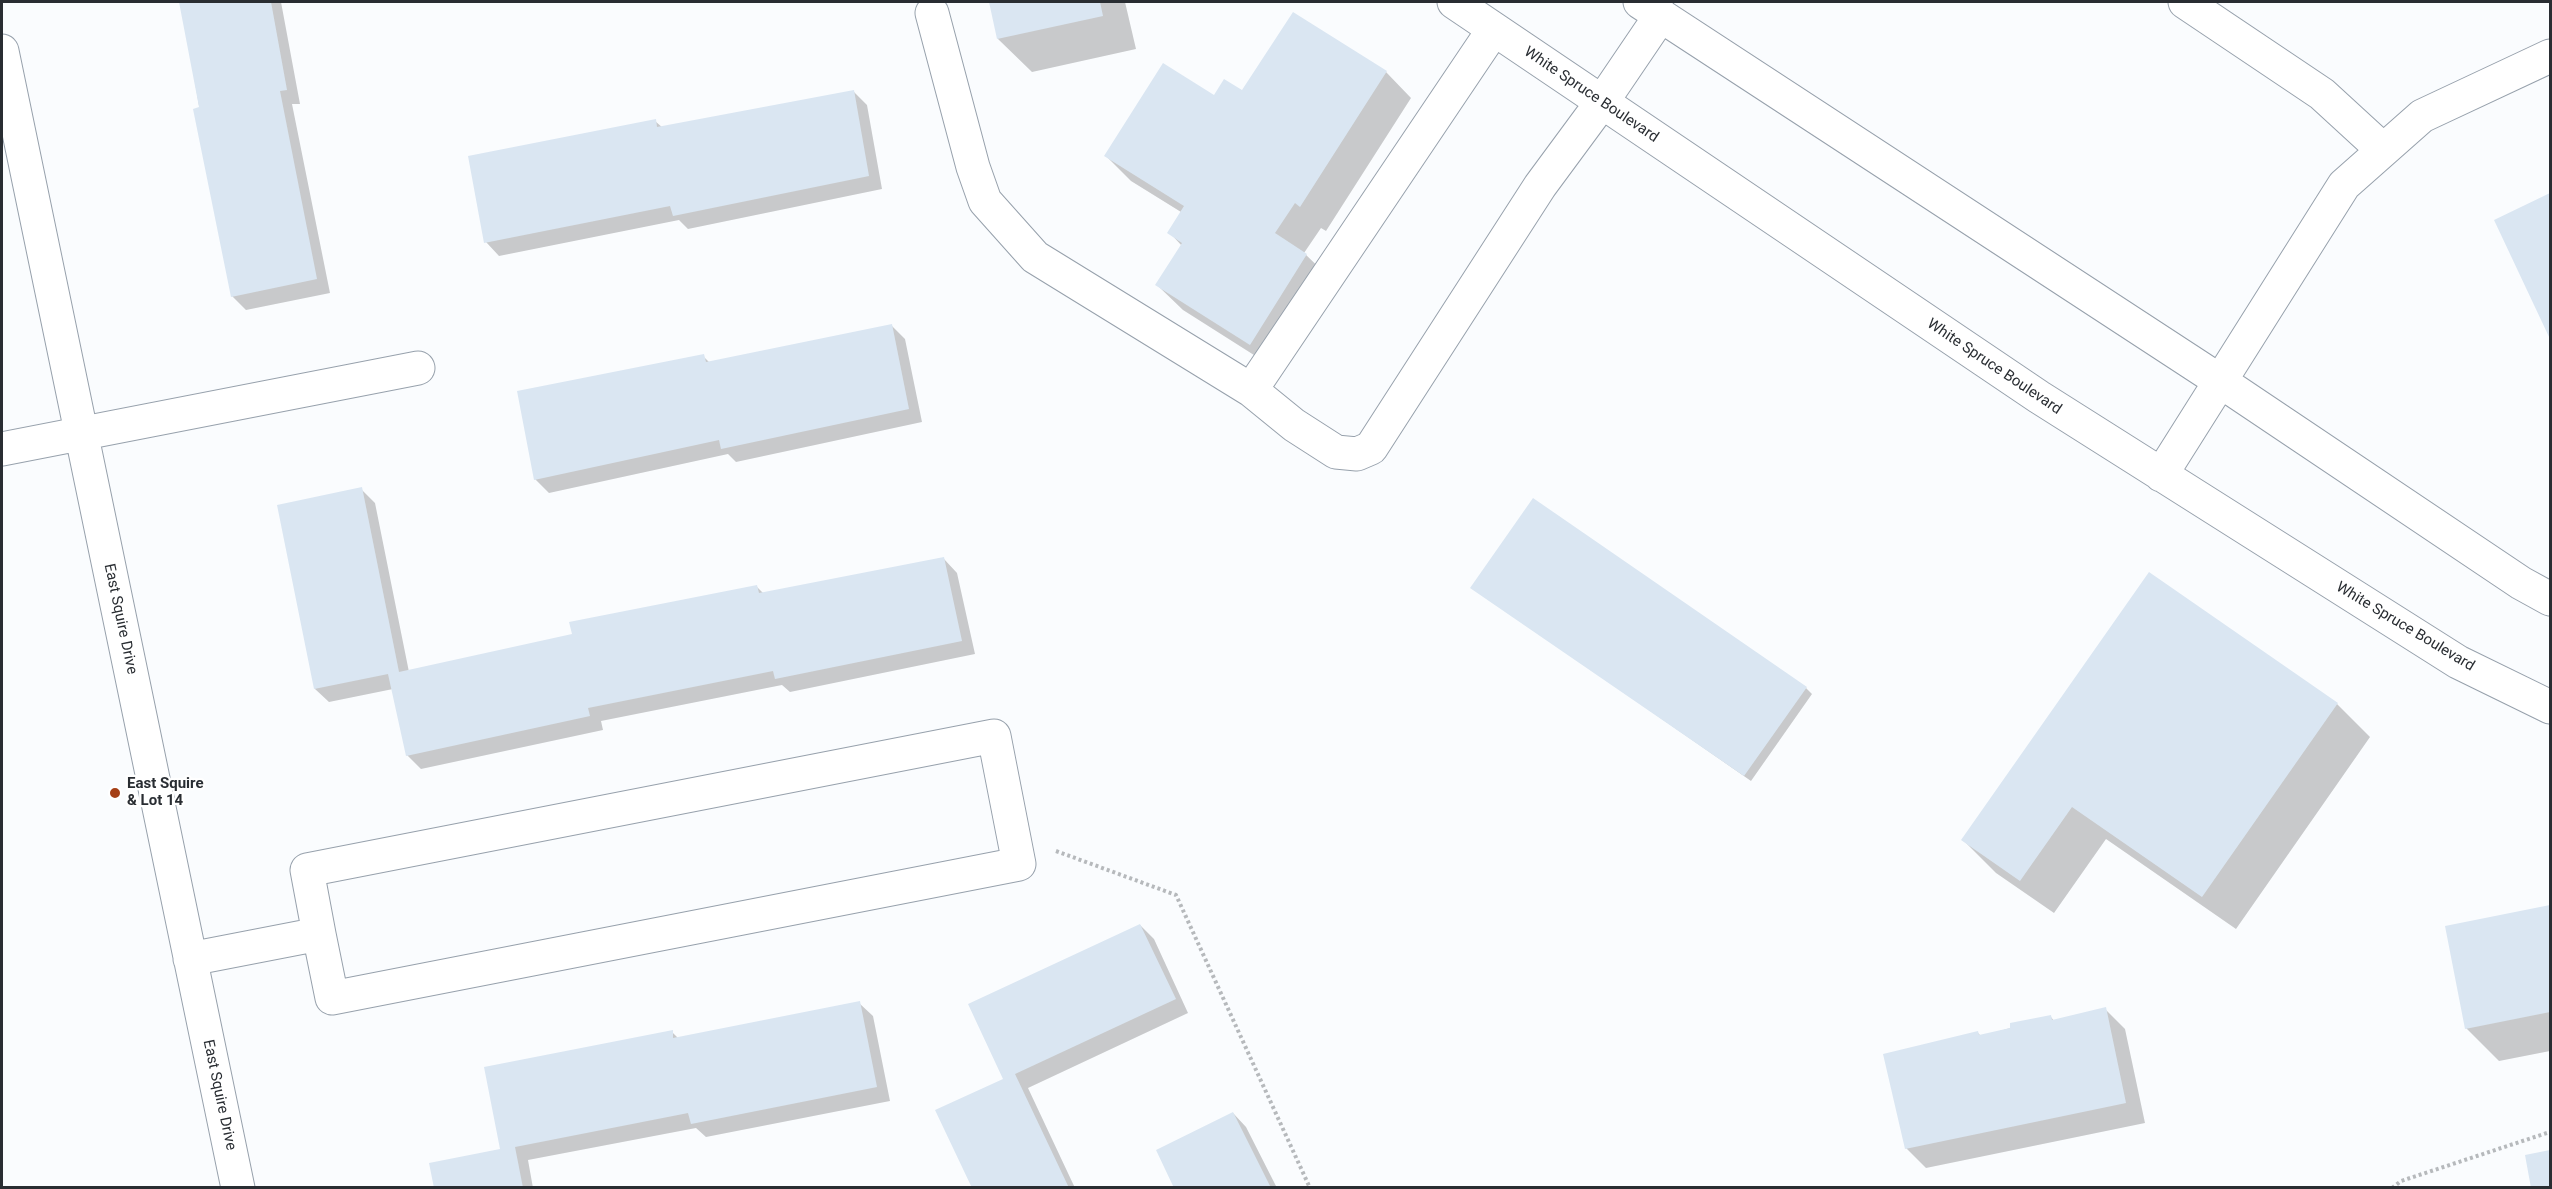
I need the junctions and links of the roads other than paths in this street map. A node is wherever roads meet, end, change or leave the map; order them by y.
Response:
1 (1454, 2) edge
2 (2185, 2) edge
3 (1650, 8) edge
4 (932, 13) dead end
5 (1494, 29) junction
6 (2, 51) edge
7 (2550, 56) edge
8 (1602, 102) junction
9 (2383, 150) junction
10 (418, 368) dead end
11 (2220, 381) junction
12 (1251, 390) junction
13 (81, 435) junction
14 (2, 449) edge
15 (2161, 474) junction
16 (2550, 599) edge
17 (2550, 707) edge
18 (319, 934) junction
19 (190, 959) junction
20 (238, 1188) edge

1 - 5 street, White Spruce Boulevard
2 - 9 street
3 - 8 street
3 - 11 street
4 - 12 street
5 - 8 street, White Spruce Boulevard
5 - 12 street
6 - 13 street, East Squire Drive
7 - 9 street
8 - 12 street
8 - 15 street, White Spruce Boulevard
9 - 11 street
10 - 13 street
11 - 15 street
11 - 16 street
13 - 14 street
13 - 19 street, East Squire Drive
15 - 17 street, White Spruce Boulevard
18 - 18 street
18 - 19 street
19 - 20 street, East Squire Drive

